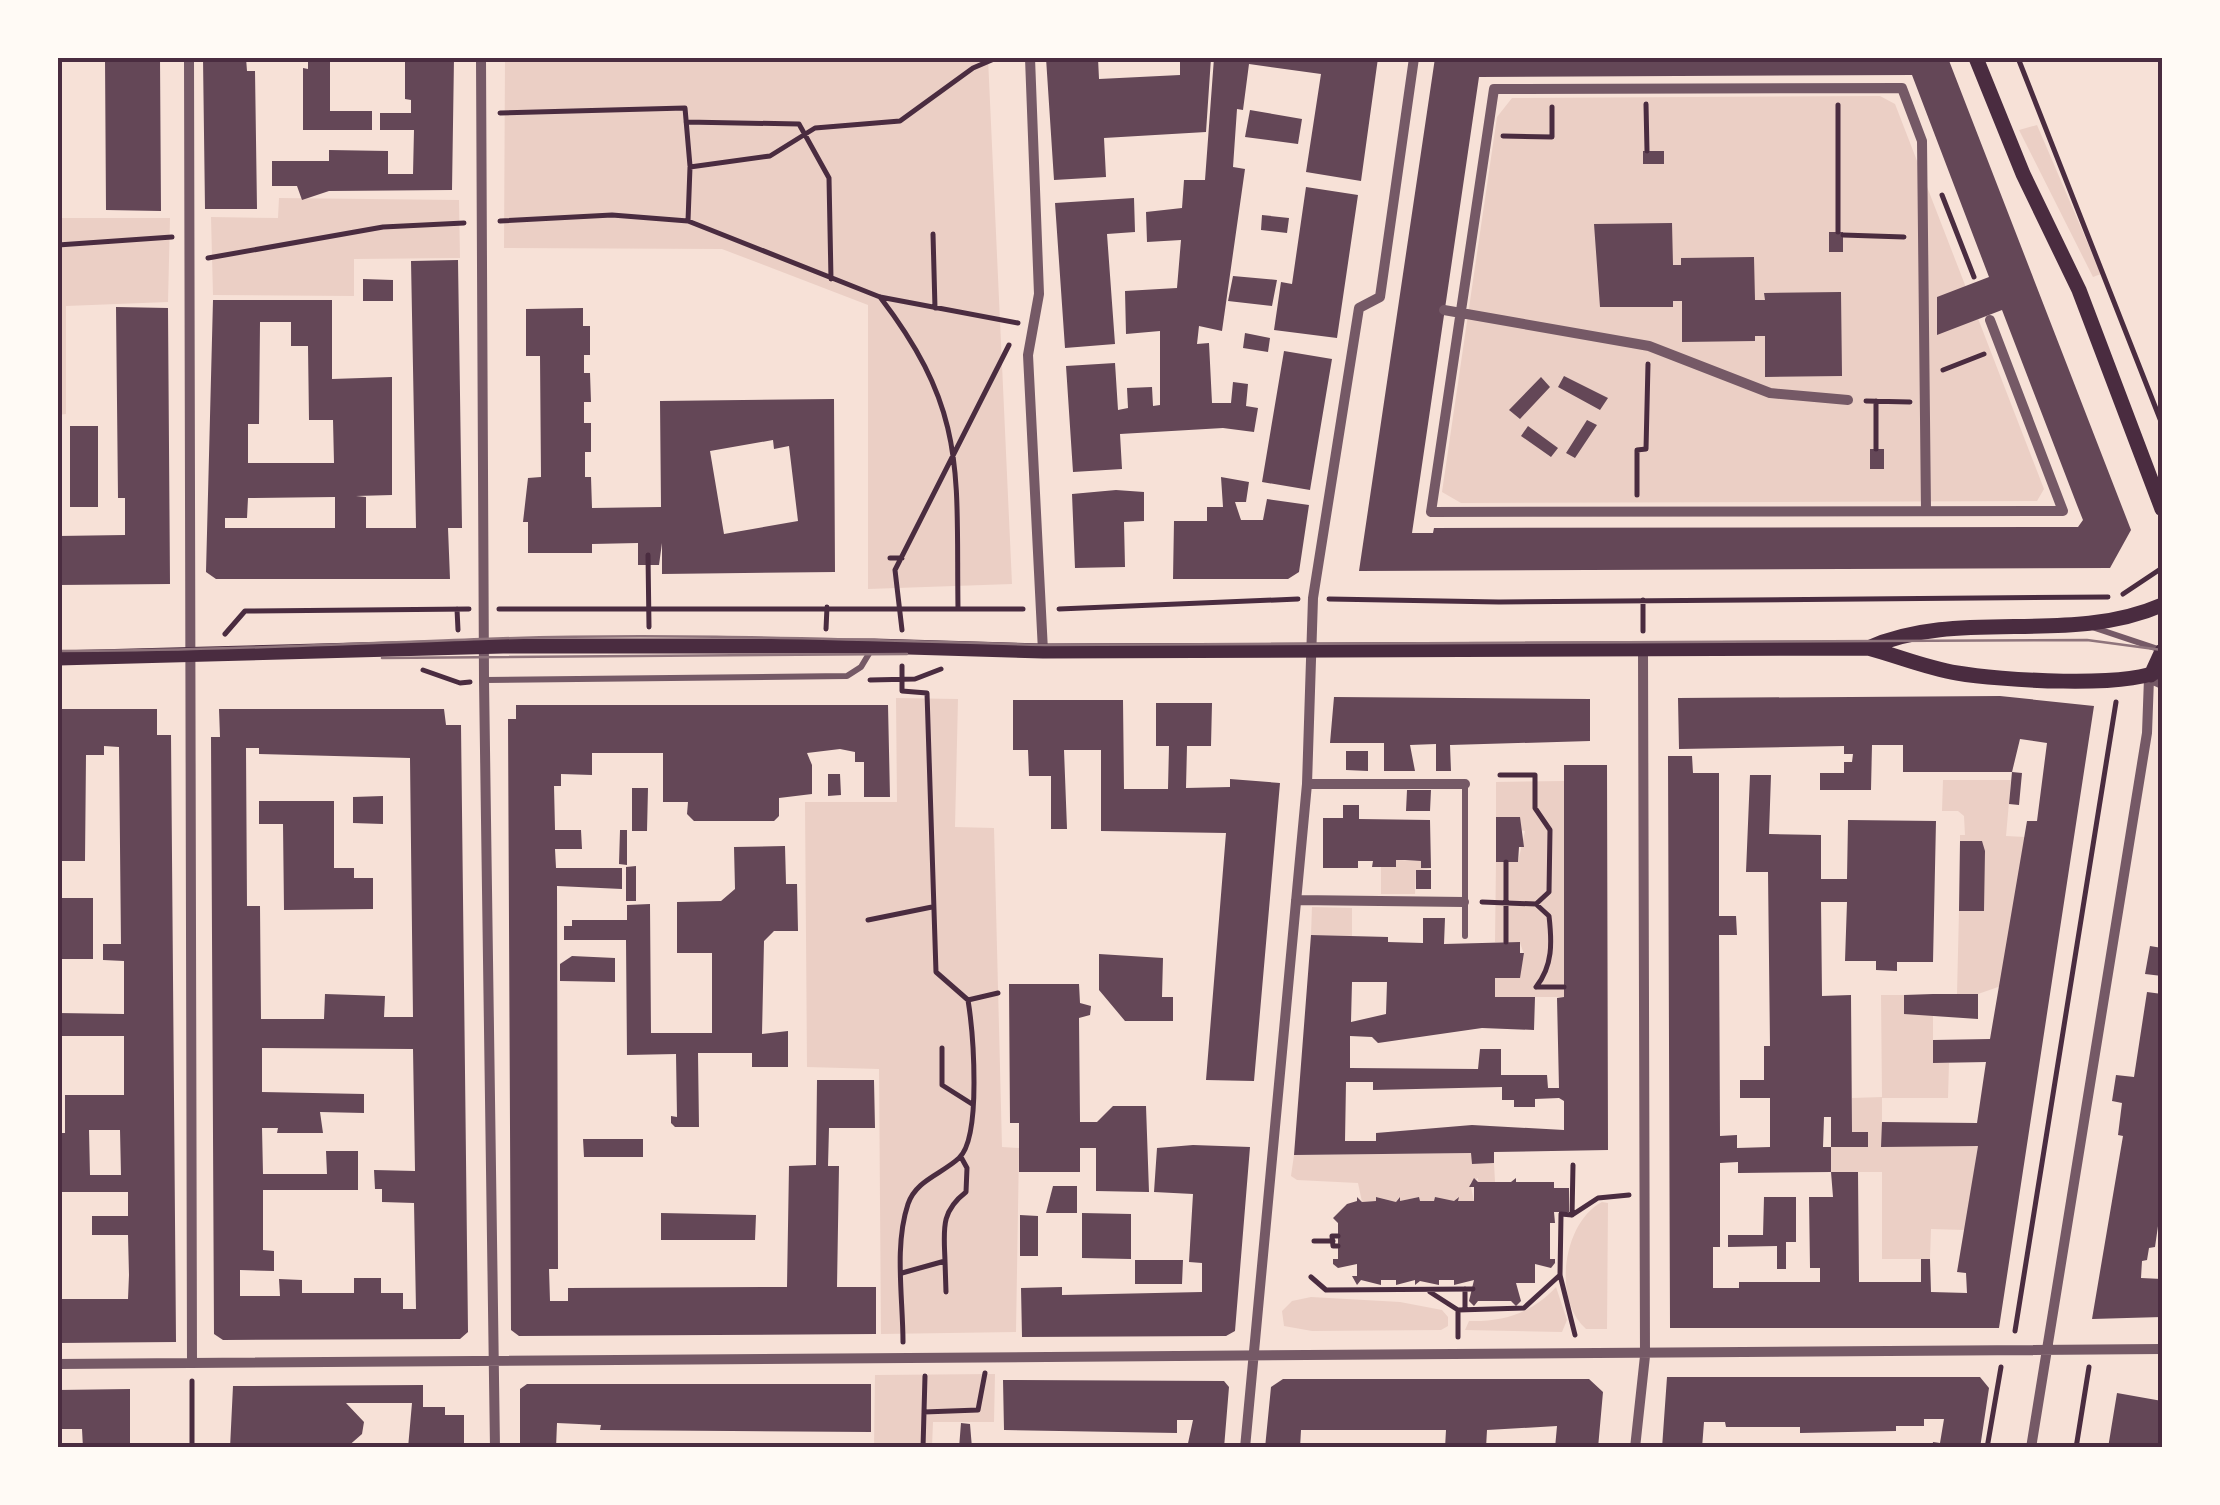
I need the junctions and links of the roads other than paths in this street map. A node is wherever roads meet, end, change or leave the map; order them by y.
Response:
1 (189, 58) edge
2 (481, 58) edge
3 (1030, 58) edge
4 (1414, 58) edge
5 (1976, 58) edge
6 (1444, 310) dead end
7 (1461, 313) junction
8 (1990, 320) dead end
9 (1848, 400) dead end
10 (2162, 509) edge
11 (1926, 511) junction
12 (2162, 605) edge
13 (2089, 626) junction
14 (484, 646) junction
15 (874, 646) junction
16 (1868, 648) junction
17 (1643, 649) junction
18 (1312, 650) junction
19 (2162, 650) edge
20 (1044, 651) junction
21 (192, 656) junction
22 (58, 658) edge
23 (2158, 677) edge
24 (484, 680) junction
25 (1307, 784) junction
26 (1465, 784) joint
27 (1296, 900) junction
28 (1464, 902) junction
29 (1464, 936) dead end
30 (2162, 1349) edge
31 (2046, 1351) junction
32 (1253, 1354) junction
33 (1645, 1356) junction
34 (192, 1363) junction
35 (494, 1363) junction
36 (58, 1364) edge
37 (495, 1448) edge
38 (1244, 1448) edge
39 (1635, 1448) edge
40 (2031, 1448) edge

1 - 21 street
2 - 14 street
3 - 20 street
4 - 18 street
5 - 10 main road
6 - 7 street
7 - 9 street
7 - 11 street
7 - 11 street
8 - 11 street
12 - 13 main road
13 - 16 main road
13 - 19 lane
14 - 15 main road
14 - 21 main road
14 - 24 street
15 - 20 main road
15 - 24 lane
16 - 17 main road
16 - 23 main road
17 - 18 main road
17 - 33 street
18 - 20 main road
18 - 25 street
19 - 23 main road
21 - 22 main road
21 - 34 street
23 - 31 street
24 - 35 street
25 - 26 street
25 - 27 street
26 - 28 lane
27 - 28 street
27 - 32 street
28 - 29 lane
30 - 31 street
31 - 33 street
31 - 40 street
32 - 33 street
32 - 35 street
32 - 38 street
33 - 39 street
34 - 35 street
34 - 36 street
35 - 37 street

